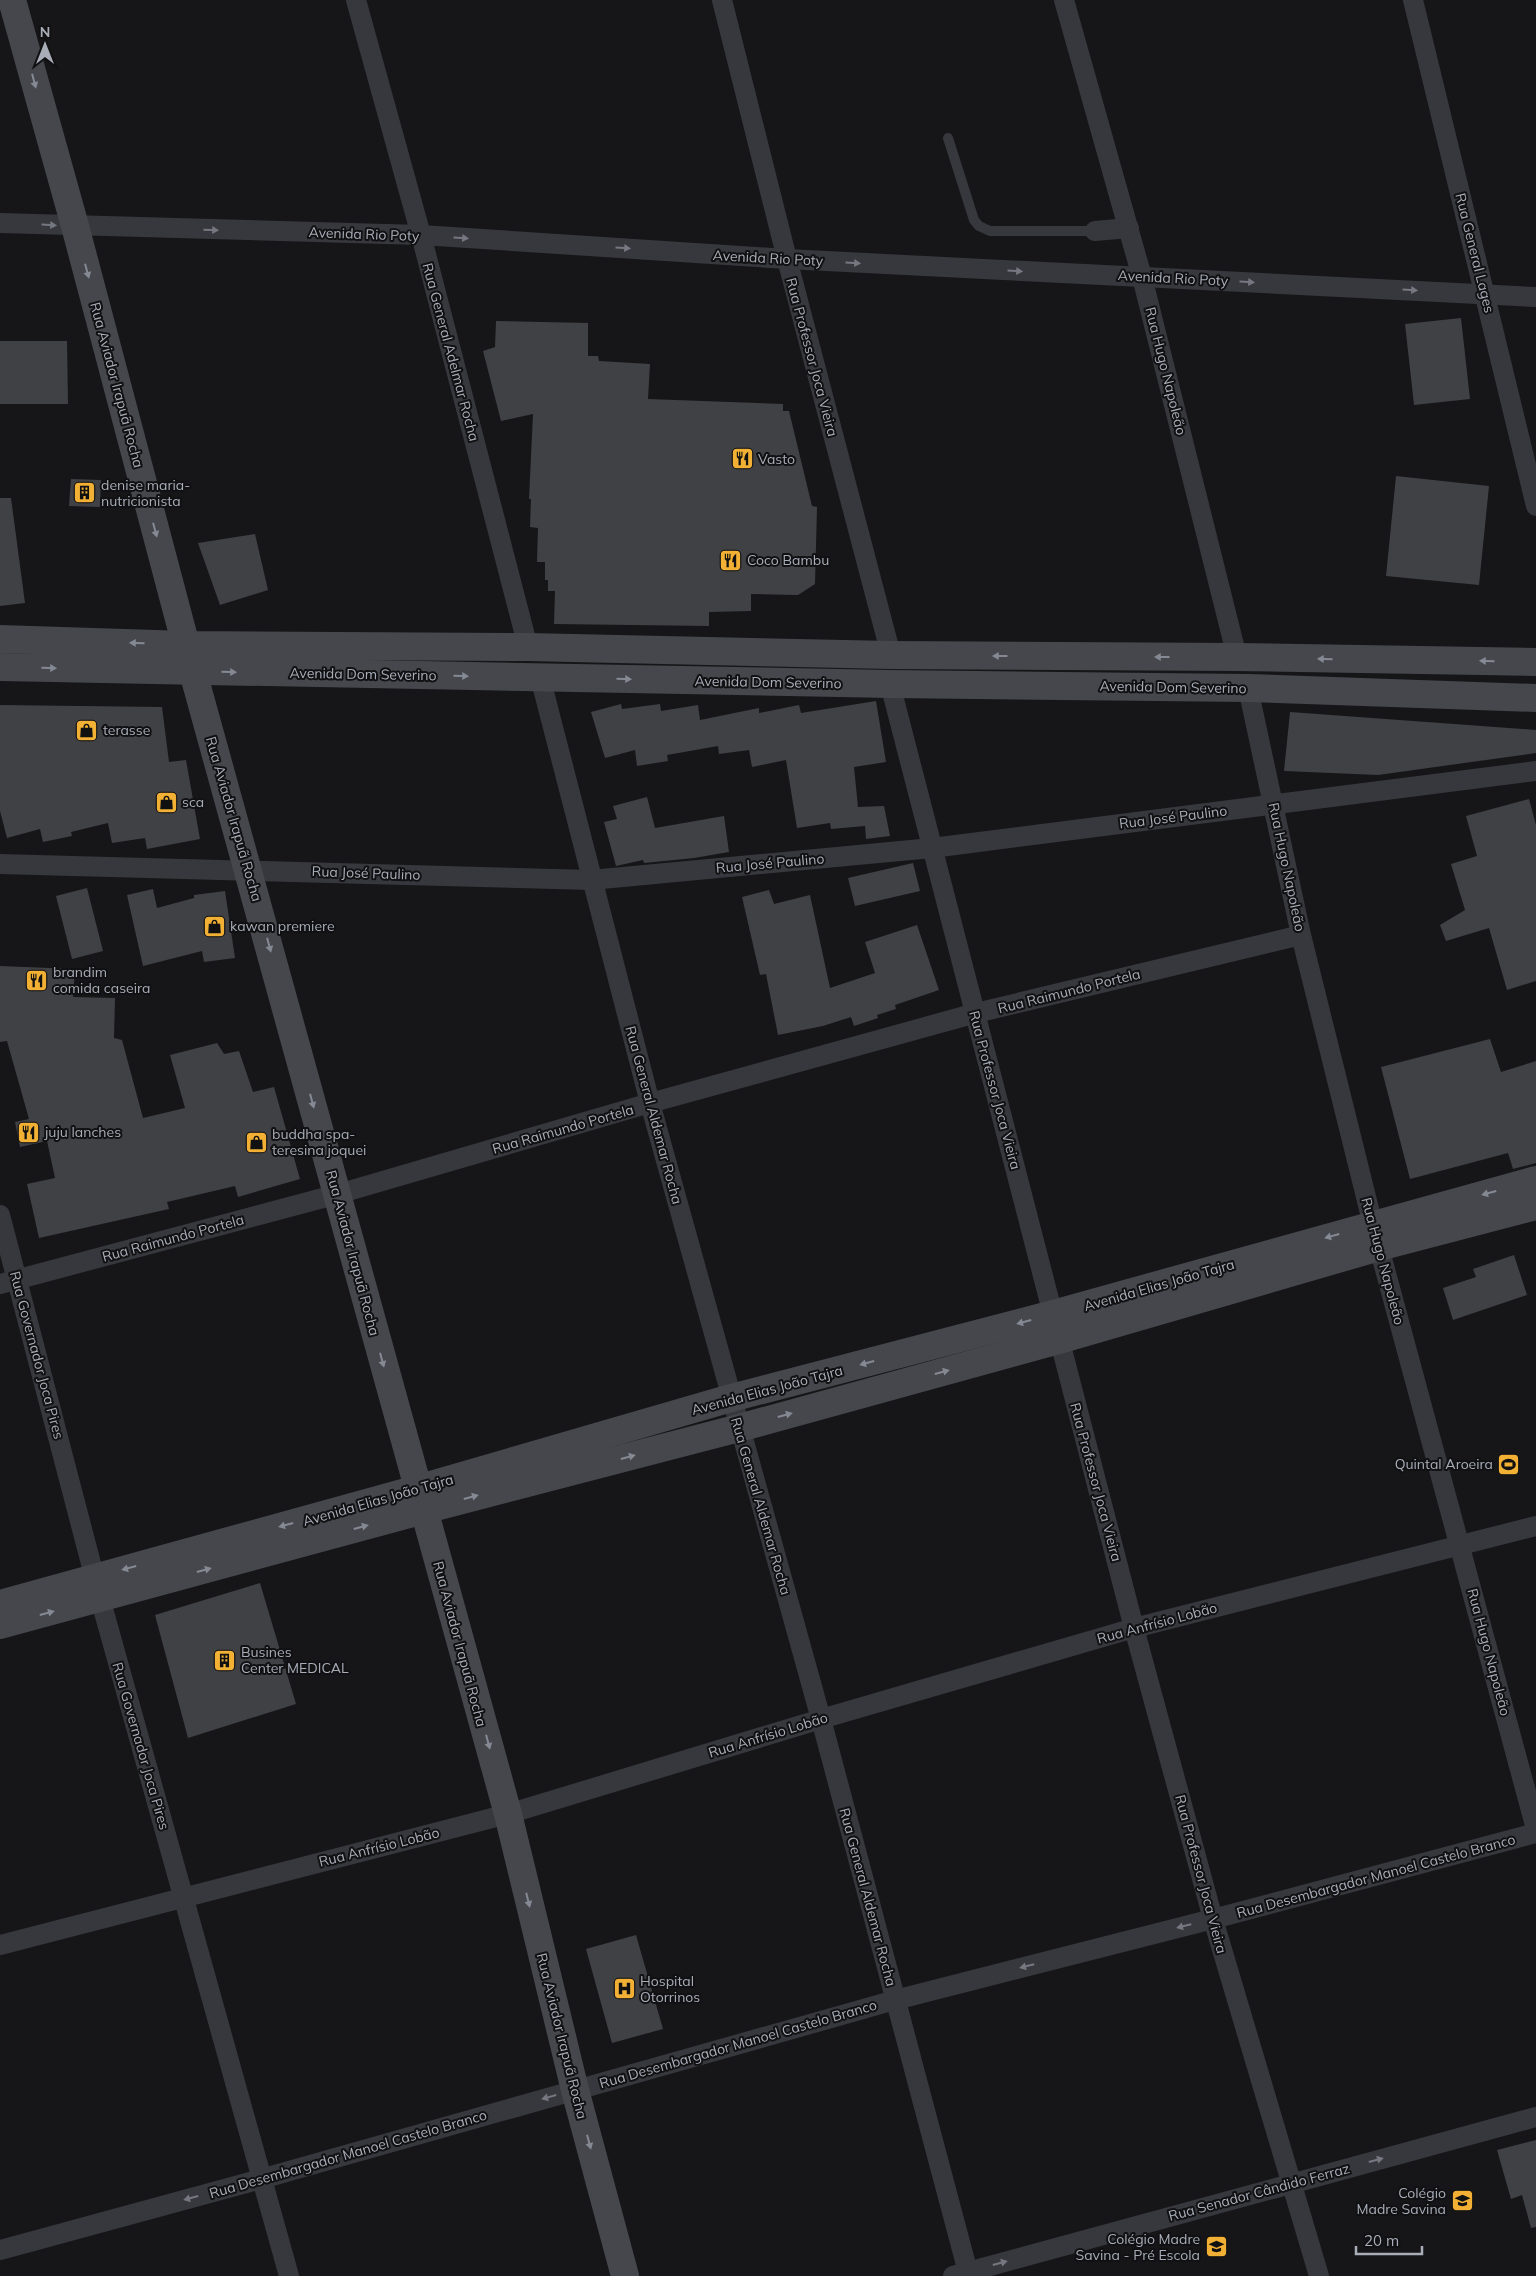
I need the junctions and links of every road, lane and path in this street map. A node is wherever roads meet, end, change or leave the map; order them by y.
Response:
1 (12, 0) edge
2 (356, 0) edge
3 (722, 0) edge
4 (1064, 0) edge
5 (1413, 0) edge
6 (948, 138) dead end
7 (0, 223) edge
8 (75, 226) junction
9 (1128, 228) junction
10 (1095, 231) joint
11 (421, 235) junction
12 (787, 259) junction
13 (1142, 277) junction
14 (1485, 294) junction
15 (1536, 297) edge
16 (1530, 455) edge
17 (1536, 506) edge
18 (0, 639) edge
19 (186, 645) junction
20 (528, 647) junction
21 (891, 655) junction
22 (1237, 657) junction
23 (1536, 662) edge
24 (0, 667) edge
25 (193, 672) junction
26 (540, 677) junction
27 (890, 684) junction
28 (1248, 688) junction
29 (1536, 698) edge
30 (1536, 771) edge
31 (1274, 804) junction
32 (932, 848) junction
33 (0, 864) edge
34 (249, 869) junction
35 (591, 880) junction
36 (1302, 935) junction
37 (976, 1013) junction
38 (650, 1103) junction
39 (1536, 1180) edge
40 (338, 1194) junction
41 (1536, 1206) edge
42 (0, 1215) edge
43 (1376, 1236) junction
44 (9, 1282) edge
45 (1056, 1327) junction
46 (731, 1398) junction
47 (739, 1428) junction
48 (420, 1499) junction
49 (1536, 1526) edge
50 (1461, 1546) junction
51 (97, 1588) junction
52 (0, 1604) edge
53 (0, 1625) edge
54 (1134, 1628) junction
55 (821, 1719) junction
56 (508, 1814) junction
57 (1536, 1829) edge
58 (1536, 1833) edge
59 (184, 1896) junction
60 (1213, 1919) junction
61 (0, 1945) edge
62 (895, 2000) junction
63 (575, 2090) junction
64 (1536, 2117) edge
65 (261, 2179) junction
66 (1292, 2183) junction
67 (0, 2250) edge
68 (963, 2275) edge
69 (289, 2276) edge
70 (625, 2276) edge
71 (1319, 2276) edge

1 -> 8 street, Rua Aviador Irapuã Rocha
2 - 11 street, Rua General Adelmar Rocha
3 - 12 street, Rua Professor Joca Vieira
4 - 9 street, Rua Hugo Napoleão
5 - 14 street, Rua General Lages
6 - 10 lane
7 -> 8 street, Avenida Rio Poty
8 -> 11 street, Avenida Rio Poty
8 -> 19 street, Rua Aviador Irapuã Rocha
9 - 10 street
9 - 13 street, Rua Hugo Napoleão
11 -> 12 street, Avenida Rio Poty
11 - 20 street, Rua General Adelmar Rocha
12 -> 13 street, Avenida Rio Poty
12 - 21 street, Rua Professor Joca Vieira
13 -> 14 street, Avenida Rio Poty
13 - 22 street, Rua Hugo Napoleão
14 - 15 street, Avenida Rio Poty
14 - 16 street, Rua General Lages
16 - 17 street, Rua General Lages
19 -> 18 street, Avenida Dom Severino
19 - 20 street, Avenida Dom Severino
19 - 25 street, Rua Aviador Irapuã Rocha
20 - 21 street, Avenida Dom Severino
22 -> 21 street, Avenida Dom Severino
23 -> 22 street, Avenida Dom Severino
24 -> 25 street, Avenida Dom Severino
25 -> 26 street, Avenida Dom Severino
25 - 34 street, Rua Aviador Irapuã Rocha
26 -> 27 street, Avenida Dom Severino
26 - 35 street, Rua General Aldemar Rocha
27 - 28 street, Avenida Dom Severino
27 - 32 street, Rua Professor Joca Vieira
28 - 29 street, Avenida Dom Severino
28 - 31 street, Rua Hugo Napoleão
30 - 31 street, Rua José Paulino
31 - 32 street, Rua José Paulino
31 - 36 street, Rua Hugo Napoleão
32 - 35 street, Rua José Paulino
32 - 37 street, Rua Professor Joca Vieira
33 - 34 street, Rua José Paulino
34 - 35 street, Rua José Paulino
34 -> 40 street, Rua Aviador Irapuã Rocha
35 - 38 street, Rua General Aldemar Rocha
36 - 37 street, Rua Raimundo Portela
36 - 43 street, Rua Hugo Napoleão
37 - 38 street, Rua Raimundo Portela
37 - 45 street, Rua Professor Joca Vieira
38 - 40 street, Rua Raimundo Portela
38 - 46 street, Rua General Aldemar Rocha
39 -> 43 street, Avenida Elias João Tajra
40 - 44 street, Rua Raimundo Portela
40 -> 48 street, Rua Aviador Irapuã Rocha
41 - 43 street, Avenida Elias João Tajra
42 - 44 street, Rua Governador Joca Pires
43 - 45 street, Avenida Elias João Tajra
43 - 50 street, Rua Hugo Napoleão
44 - 51 street, Rua Governador Joca Pires
45 -> 46 street, Avenida Elias João Tajra
47 -> 45 street, Avenida Elias João Tajra
45 - 54 street, Rua Professor Joca Vieira
46 - 47 street, Rua General Aldemar Rocha
46 - 48 street, Avenida Elias João Tajra
48 -> 47 street, Avenida Elias João Tajra
47 - 55 street, Rua General Aldemar Rocha
48 - 51 street, Avenida Elias João Tajra
48 -> 56 street, Rua Aviador Irapuã Rocha
49 - 50 street, Rua Anfrísio Lobão
50 - 54 street, Rua Anfrísio Lobão
50 - 57 street, Rua Hugo Napoleão
51 - 52 street, Avenida Elias João Tajra
53 -> 51 street, Avenida Elias João Tajra
51 - 59 street, Rua Governador Joca Pires
54 - 55 street, Rua Anfrísio Lobão
54 - 60 street, Rua Professor Joca Vieira
55 - 56 street, Rua Anfrísio Lobão
55 - 62 street, Rua General Aldemar Rocha
56 - 59 street, Rua Anfrísio Lobão
56 -> 63 street, Rua Aviador Irapuã Rocha
58 - 60 street, Rua Desembargador Manoel Castelo Branco
59 - 61 street, Rua Anfrísio Lobão
59 - 65 street, Rua Governador Joca Pires
60 -> 62 street, Rua Desembargador Manoel Castelo Branco
60 - 66 street, Rua Professor Joca Vieira
62 - 63 street, Rua Desembargador Manoel Castelo Branco
62 - 68 street, Rua General Aldemar Rocha
63 -> 65 street, Rua Desembargador Manoel Castelo Branco
63 -> 70 street, Rua Aviador Irapuã Rocha
66 -> 64 street, Rua Senador Cândido Ferraz
65 -> 67 street, Rua Desembargador Manoel Castelo Branco
65 - 69 street, Rua Governador Joca Pires
68 -> 66 street, Rua Senador Cândido Ferraz
66 - 71 street, Rua Professor Joca Vieira

